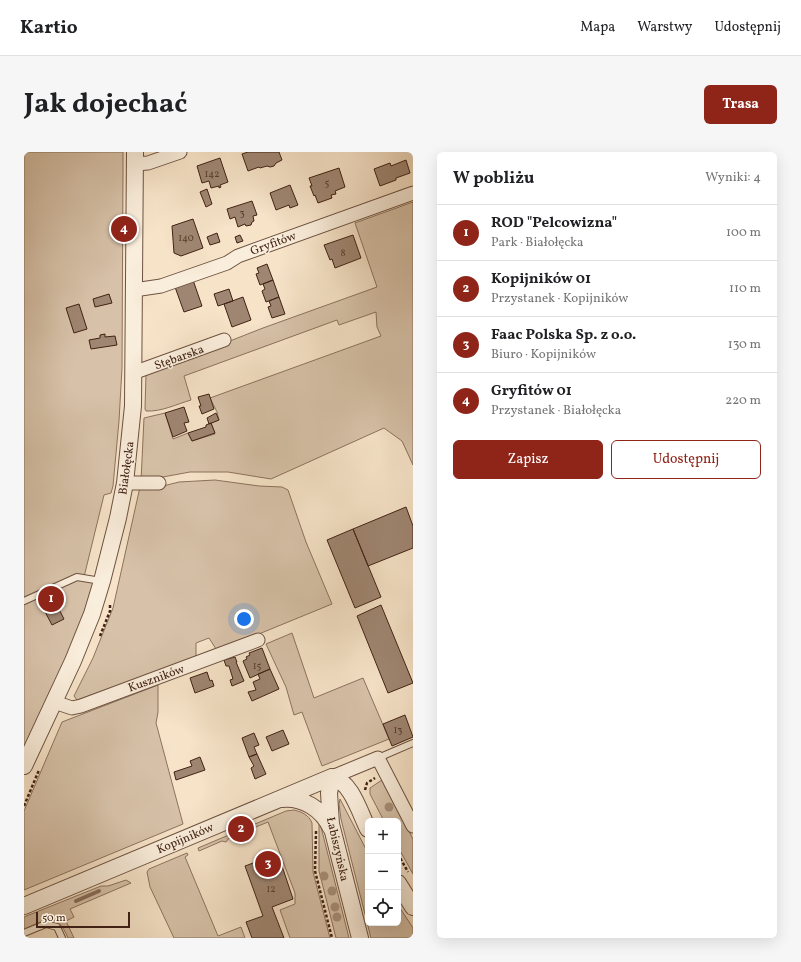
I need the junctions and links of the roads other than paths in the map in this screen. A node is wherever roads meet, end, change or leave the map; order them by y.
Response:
1 (180, 152) edge
2 (135, 158) edge
3 (413, 194) edge
4 (134, 290) junction
5 (224, 340) dead end
6 (133, 373) junction
7 (125, 482) junction
8 (159, 483) dead end
9 (102, 582) junction
10 (24, 601) edge
11 (258, 640) dead end
12 (54, 702) junction
13 (413, 743) edge
14 (378, 758) junction
15 (24, 766) edge
16 (358, 766) junction
17 (332, 777) junction
18 (359, 794) junction
19 (279, 799) junction
20 (365, 818) edge
21 (413, 826) edge
22 (333, 833) junction
23 (404, 879) edge
24 (24, 906) edge
25 (413, 907) edge
26 (24, 933) edge
27 (62, 938) edge
28 (360, 938) edge

1 - 2 street
2 - 4 street, Białołęcka
3 - 4 street, Gryfitów
4 - 6 street, Białołęcka
5 - 6 street, Stębarska
6 - 7 street, Białołęcka
7 - 8 street
7 - 9 street, Białołęcka
9 - 10 lane
9 - 12 street, Białołęcka
11 - 12 street, Kuszników
12 - 15 street, Białołęcka
13 - 14 lane, Kopijników
14 - 16 street, Kopijników
14 - 21 street
16 - 17 street, Kopijników
16 - 18 street
17 - 18 street
17 - 19 street, Kopijników
17 - 22 street, Łabiszyńska
18 - 20 street
19 - 22 street
19 - 24 street, Kopijników
22 - 28 street, Łabiszyńska
23 - 25 street
26 - 27 lane

